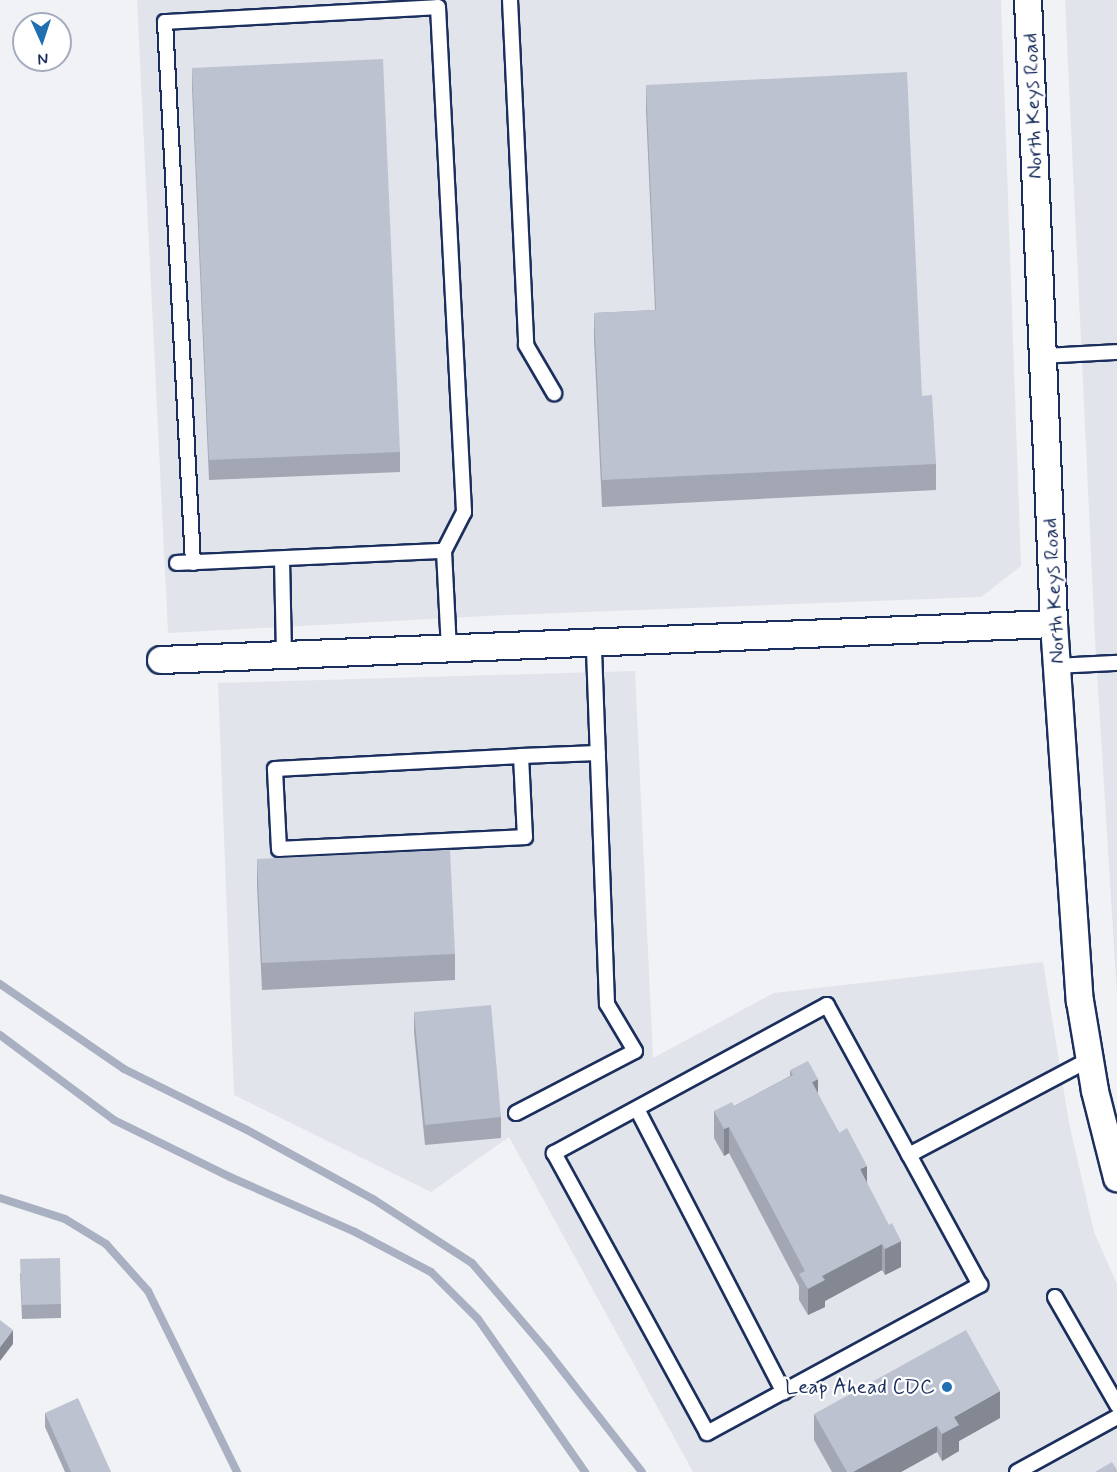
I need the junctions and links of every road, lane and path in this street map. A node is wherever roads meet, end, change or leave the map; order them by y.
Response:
1 (510, 0) edge
2 (1028, 0) edge
3 (1117, 352) edge
4 (1043, 356) junction
5 (554, 393) dead end
6 (444, 551) junction
7 (282, 559) junction
8 (193, 563) junction
9 (177, 564) dead end
10 (1054, 624) junction
11 (594, 643) junction
12 (449, 649) junction
13 (284, 655) junction
14 (161, 660) dead end
15 (1117, 663) edge
16 (1057, 666) junction
17 (598, 753) junction
18 (521, 756) junction
19 (1090, 1059) junction
20 (637, 1109) junction
21 (516, 1113) dead end
22 (909, 1155) junction
23 (1117, 1178) edge
24 (1055, 1297) dead end
25 (784, 1392) junction
26 (1117, 1405) edge
27 (1117, 1417) edge
28 (1017, 1472) edge

1 - 5 lane
2 - 4 street, North Keys Road
3 - 4 lane
4 - 10 street, North Keys Road
6 - 7 lane
6 - 8 lane
6 - 12 lane
7 - 8 lane
7 - 13 lane
8 - 9 lane
10 - 11 street
10 - 16 street, North Keys Road
11 - 12 street
11 - 17 lane
12 - 13 street
13 - 14 street
15 - 16 lane
16 - 19 street, North Keys Road
17 - 18 lane
17 - 21 lane
18 - 18 lane
19 - 22 lane
19 - 23 street, North Keys Road
20 - 22 lane
20 - 25 lane
20 - 25 lane
22 - 25 lane
24 - 26 lane
27 - 28 lane

